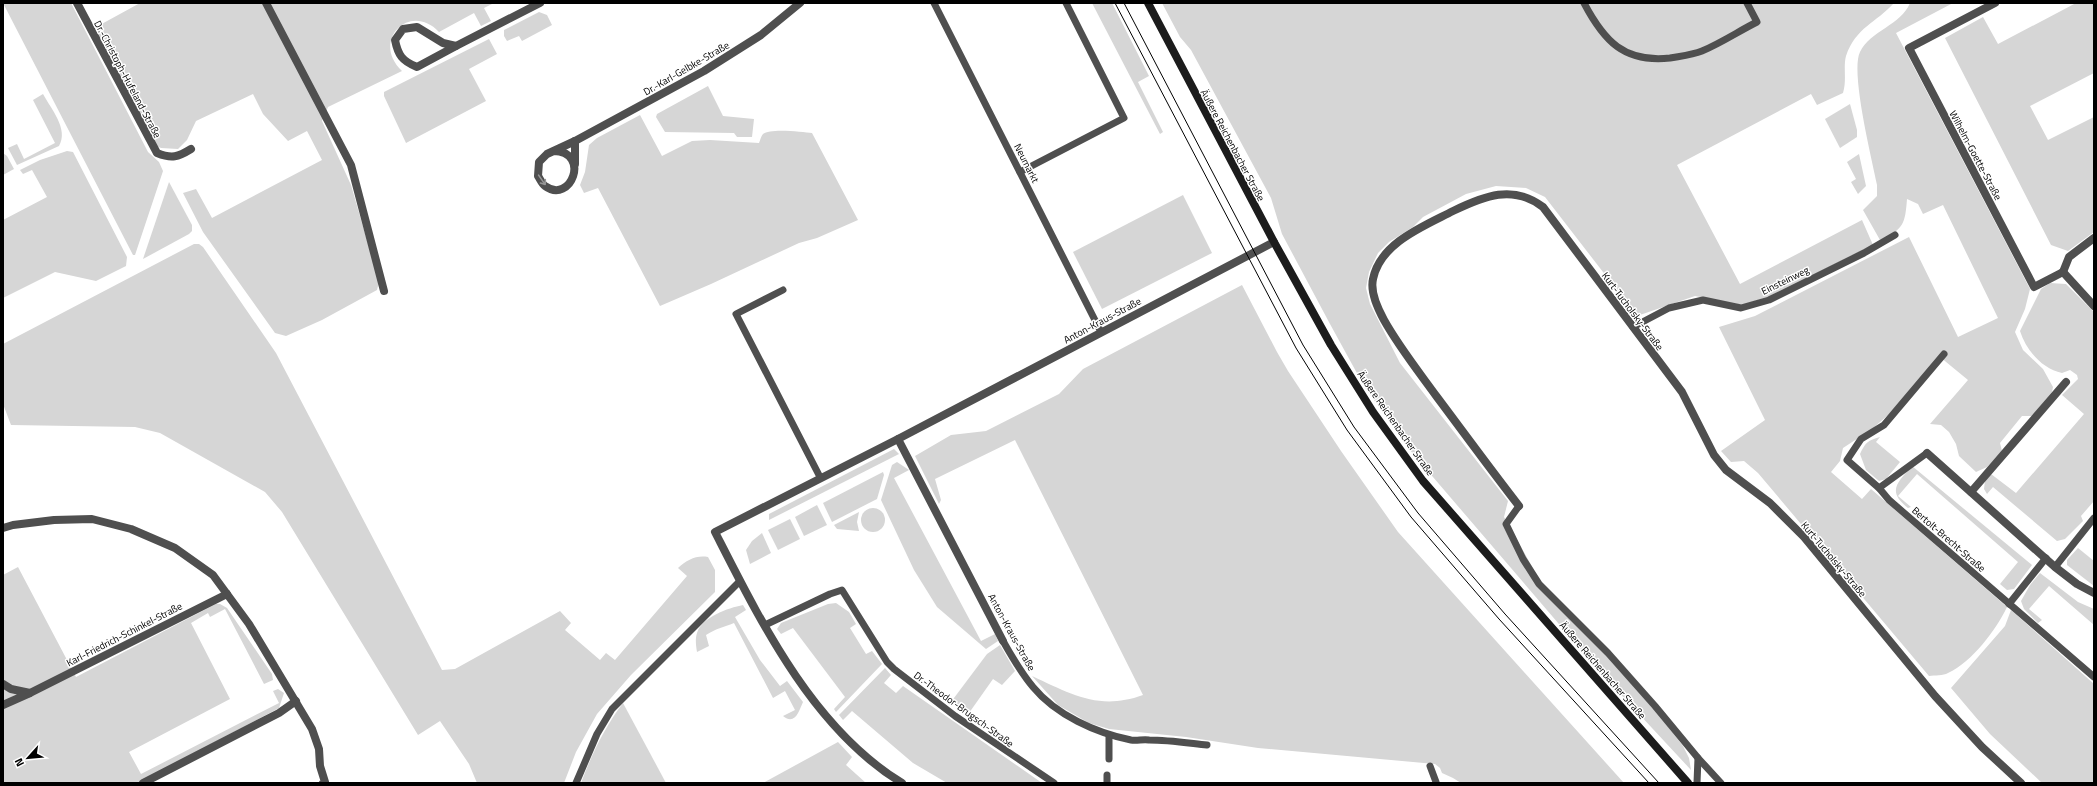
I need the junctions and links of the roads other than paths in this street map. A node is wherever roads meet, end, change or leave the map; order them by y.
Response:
1 (77, 3) edge
2 (266, 3) edge
3 (540, 3) edge
4 (800, 3) edge
5 (934, 3) edge
6 (1066, 3) edge
7 (1148, 3) edge
8 (1584, 3) edge
9 (1747, 3) edge
10 (1995, 3) edge
11 (456, 46) junction
12 (575, 141) junction
13 (191, 149) dead end
14 (554, 151) junction
15 (575, 165) junction
16 (1020, 172) junction
17 (1895, 235) dead end
18 (2094, 238) edge
19 (1274, 242) junction
20 (2063, 272) junction
21 (783, 290) dead end
22 (384, 291) dead end
23 (2094, 306) edge
24 (1633, 327) junction
25 (1101, 332) junction
26 (1944, 354) dead end
27 (2066, 382) dead end
28 (898, 439) junction
29 (1926, 453) joint
30 (820, 477) junction
31 (1879, 488) junction
32 (1971, 492) junction
33 (1518, 506) joint
34 (2094, 518) edge
35 (3, 528) edge
36 (2046, 558) junction
37 (2055, 567) junction
38 (740, 581) junction
39 (2094, 593) edge
40 (227, 594) junction
41 (2009, 604) junction
42 (765, 625) junction
43 (1003, 641) joint
44 (2094, 677) edge
45 (3, 684) edge
46 (30, 693) junction
47 (296, 701) junction
48 (3, 705) edge
49 (1109, 735) junction
50 (1207, 745) dead end
51 (1698, 758) junction
52 (1109, 759) dead end
53 (1430, 766) dead end
54 (1108, 775) dead end
55 (1436, 782) edge
56 (143, 783) edge
57 (324, 783) edge
58 (576, 783) edge
59 (902, 783) edge
60 (1054, 783) edge
61 (1107, 783) edge
62 (1688, 783) edge
63 (1697, 783) edge
64 (1721, 783) edge
65 (2021, 783) edge

1 - 13 street, Dr.-Christoph-Hufeland-Straße
2 - 22 street
3 - 11 street
4 - 12 street, Dr.-Karl-Gelbke-Straße
5 - 16 lane, Neumarkt
6 - 16 lane
7 - 19 street, Äußere Reichenbacher Straße
8 - 9 lane
10 - 20 street, Wilhelm-Goette-Straße
11 - 11 street
12 - 14 street, Dr.-Karl-Gelbke-Straße
12 - 15 street
14 - 15 street
14 -> 15 street
16 - 25 lane, Neumarkt
17 - 24 lane, Einsteinweg
18 - 20 street
19 - 25 street, Anton-Kraus-Straße
19 - 62 street, Äußere Reichenbacher Straße
20 - 23 street
21 - 30 lane
24 - 33 street, Kurt-Tucholsky-Straße
24 - 65 street, Kurt-Tucholsky-Straße
25 - 28 street, Anton-Kraus-Straße
26 - 31 lane, Bertolt-Brecht-Straße
27 - 32 street
28 - 30 street, Anton-Kraus-Straße
28 - 43 street, Anton-Kraus-Straße
29 - 31 lane
29 - 32 street
30 - 38 street, Anton-Kraus-Straße
31 - 41 lane, Bertolt-Brecht-Straße
32 - 36 street
33 - 51 lane
34 - 37 lane
35 - 40 street
36 - 37 street
36 - 41 lane
37 - 39 street
38 - 42 street
38 - 58 lane
40 - 46 street, Karl-Friedrich-Schinkel-Straße
40 - 47 street
41 - 44 lane, Bertolt-Brecht-Straße
42 - 59 street
42 - 60 lane, Dr.-Theodor-Brugsch-Straße
43 - 49 lane, Anton-Kraus-Straße
45 - 46 street
46 - 48 street, Karl-Friedrich-Schinkel-Straße
47 - 56 street
47 - 57 street
49 - 50 lane, Anton-Kraus-Straße
49 - 52 lane
51 - 63 lane
51 - 64 lane
53 - 55 lane
54 - 61 lane

